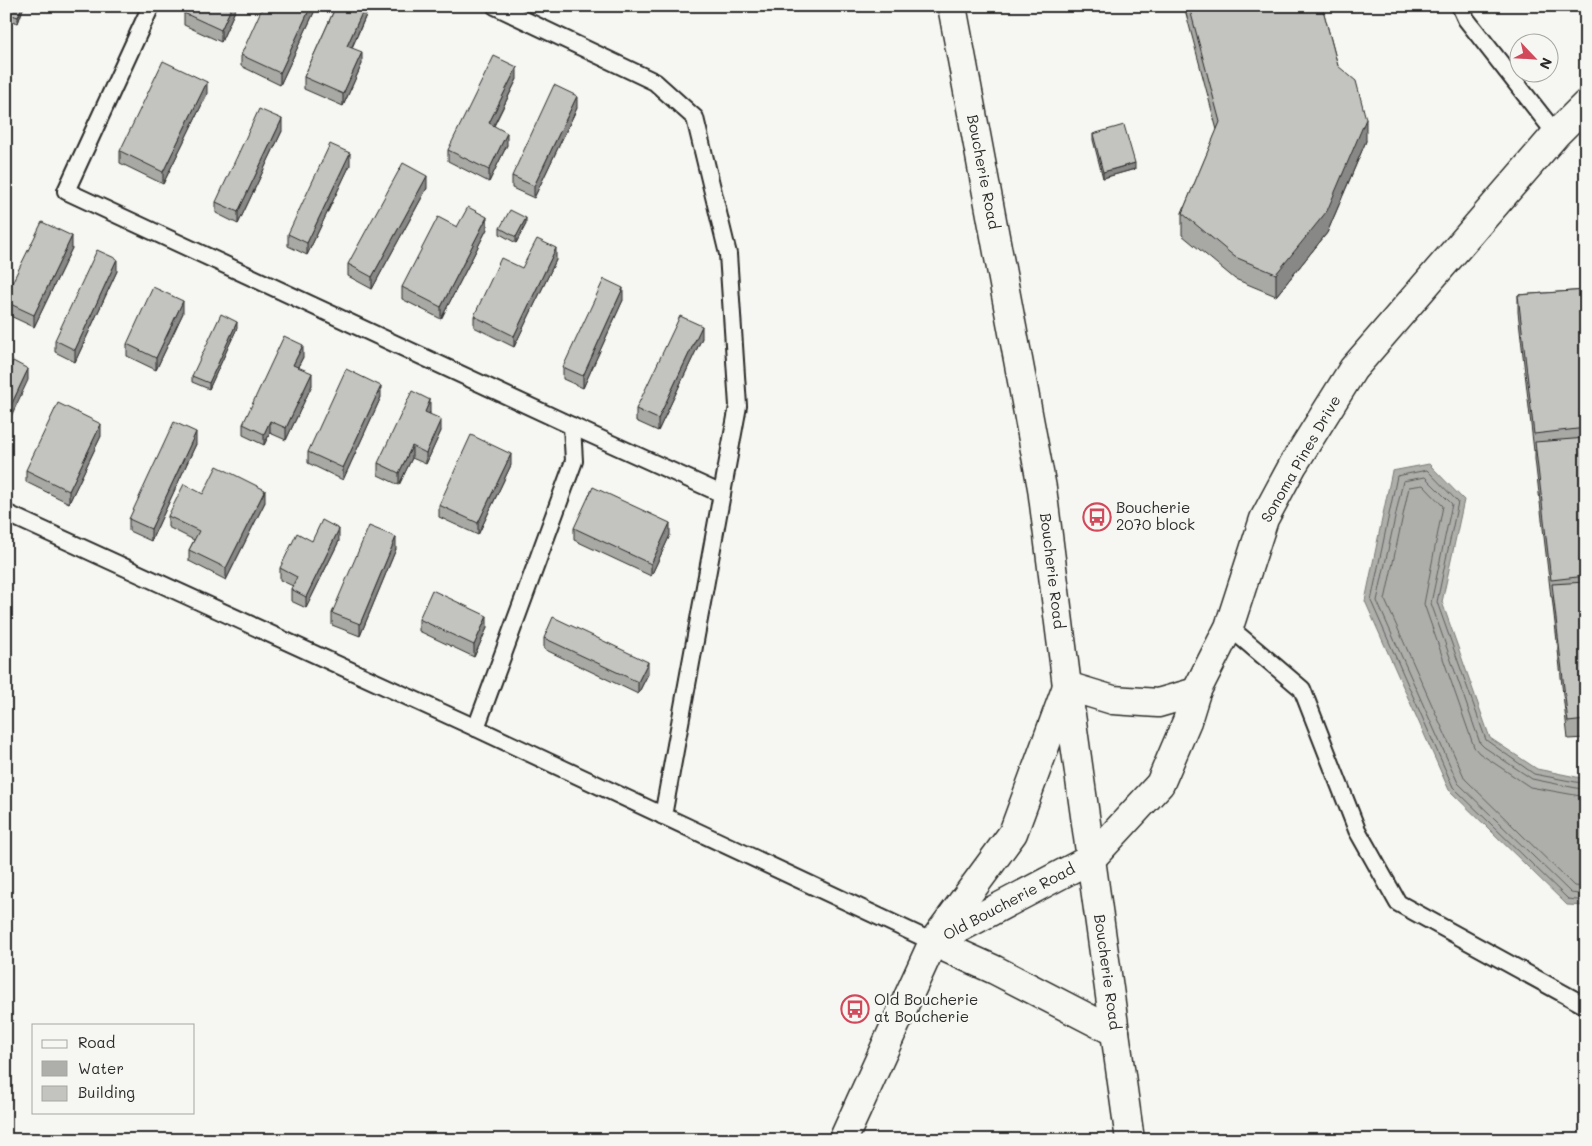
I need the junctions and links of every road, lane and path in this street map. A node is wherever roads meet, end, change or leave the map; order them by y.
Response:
1 (151, 6) edge
2 (495, 6) edge
3 (952, 6) edge
4 (1460, 6) edge
5 (1586, 104) edge
6 (1556, 134) junction
7 (572, 426) junction
8 (722, 494) junction
9 (6, 514) edge
10 (1229, 627) junction
11 (1067, 686) junction
12 (1196, 692) junction
13 (476, 728) junction
14 (663, 816) junction
15 (1092, 858) junction
16 (933, 942) junction
17 (1586, 1006) edge
18 (1115, 1032) junction
19 (843, 1140) edge
20 (1130, 1140) edge

1 - 7 lane
2 - 8 lane
3 - 11 main road, Boucherie Road
4 - 6 lane
5 - 6 main road, Sonoma Pines Drive
6 - 10 main road, Sonoma Pines Drive
7 - 8 lane
7 - 13 lane
8 - 14 lane
9 - 13 lane
10 - 12 main road, Sonoma Pines Drive
10 - 17 lane
11 - 12 main road
11 - 15 main road, Boucherie Road
11 - 16 main road
12 - 15 main road, Sonoma Pines Drive
13 - 14 lane
14 - 16 lane
15 - 16 main road, Old Boucherie Road
15 - 18 main road, Boucherie Road
16 - 18 main road
16 - 19 main road, Old Boucherie Road
18 - 20 main road, Boucherie Road

